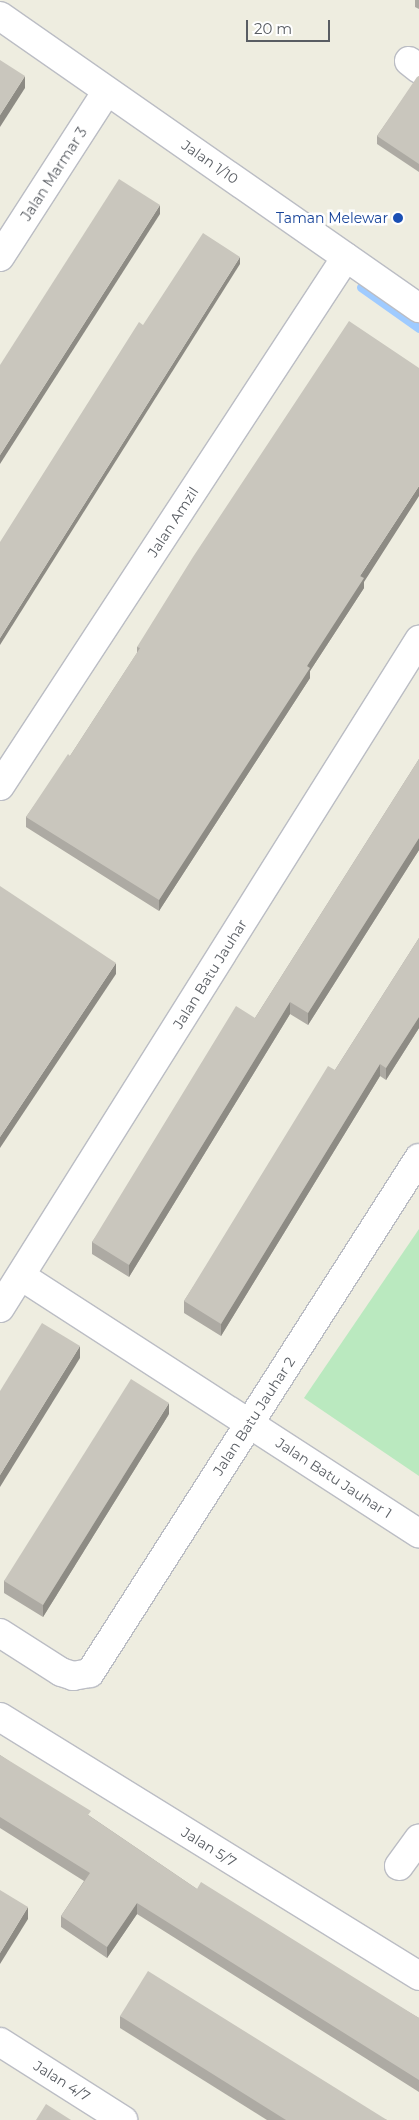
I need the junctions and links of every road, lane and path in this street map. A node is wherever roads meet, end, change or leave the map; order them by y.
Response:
1 (0, 16) edge
2 (108, 91) junction
3 (0, 257) edge
4 (346, 257) junction
5 (419, 308) edge
6 (419, 640) edge
7 (0, 786) edge
8 (419, 1158) edge
9 (20, 1276) junction
10 (0, 1308) edge
11 (249, 1423) junction
12 (419, 1533) edge
13 (0, 1634) edge
14 (0, 1717) edge
15 (419, 1838) edge
16 (399, 1866) dead end
17 (419, 1976) edge
18 (0, 2042) edge
19 (123, 2120) edge

1 - 2 street, Jalan 1/10
2 - 3 street, Jalan Marmar 3
2 - 4 street, Jalan 1/10
4 - 5 street, Jalan 1/10
4 - 7 street, Jalan Amzil
6 - 9 street, Jalan Batu Jauhar
8 - 11 street, Jalan Batu Jauhar 2
9 - 10 street, Jalan Batu Jauhar
9 - 11 street, Jalan Batu Jauhar 1
11 - 12 street, Jalan Batu Jauhar 1
11 - 13 street, Jalan Batu Jauhar 2
14 - 17 street, Jalan 5/7
15 - 16 street
18 - 19 street, Jalan 4/7

